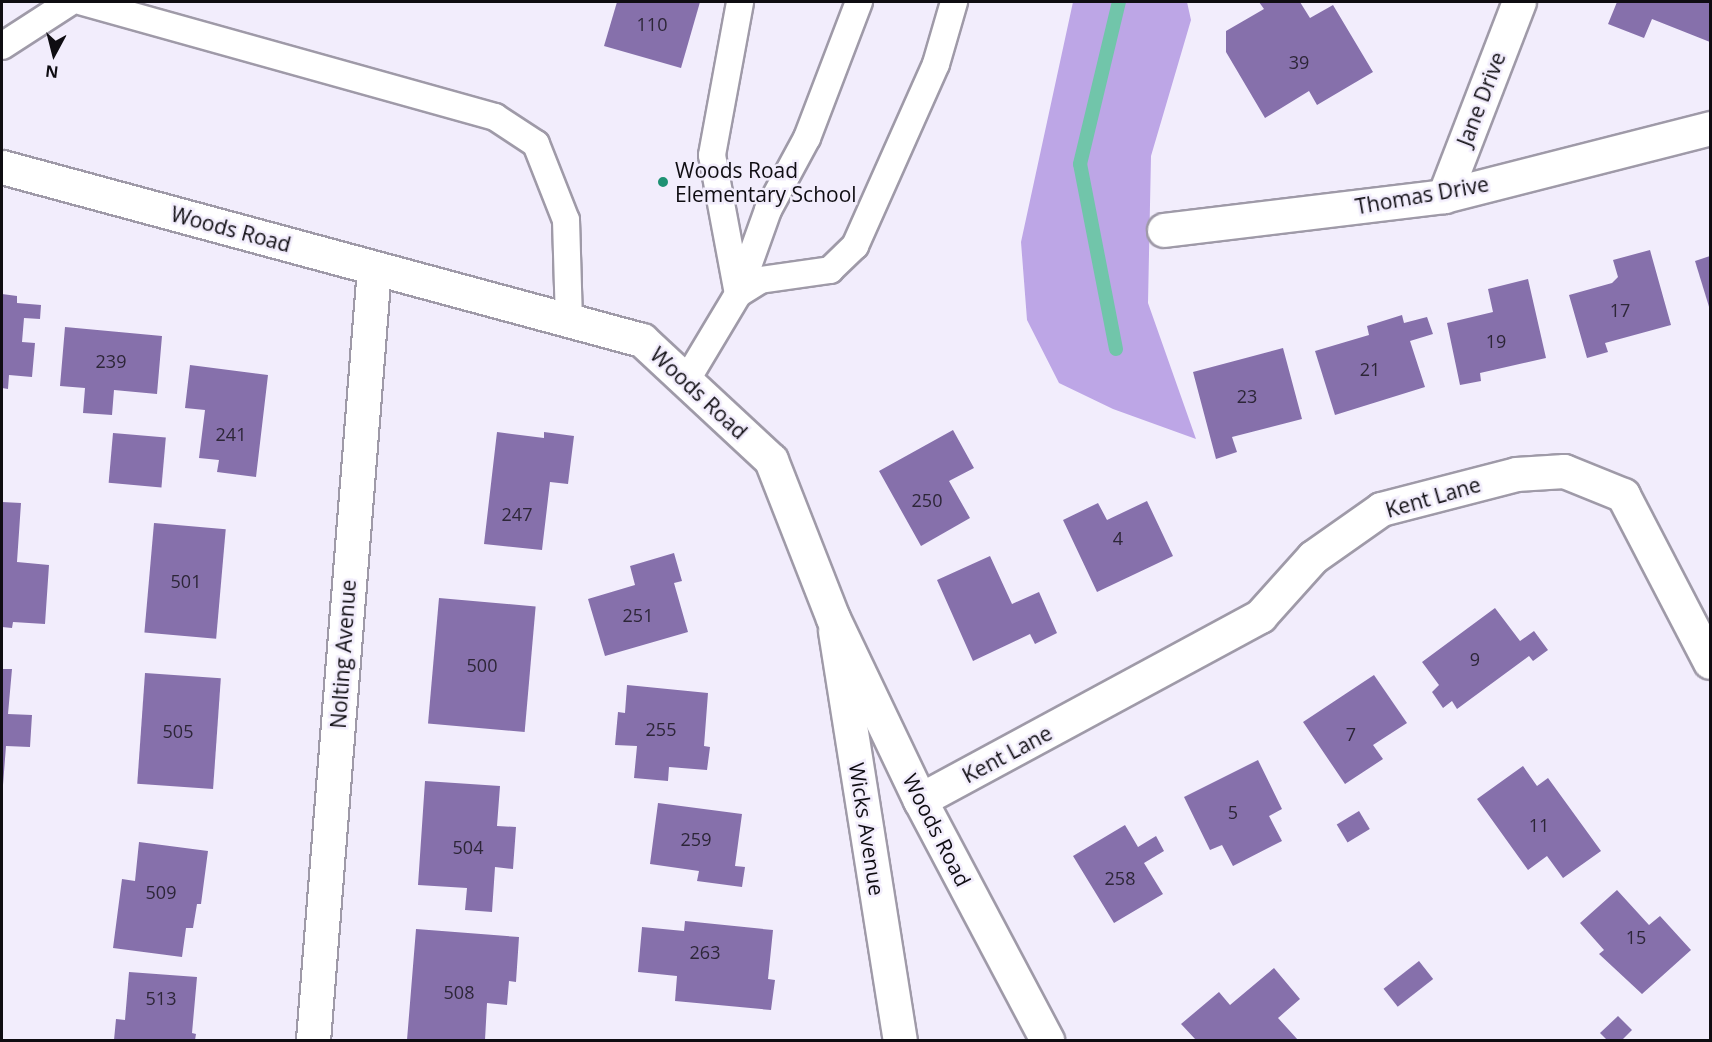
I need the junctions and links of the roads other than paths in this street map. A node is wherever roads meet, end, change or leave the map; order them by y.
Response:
1 (70, 2) edge
2 (83, 2) edge
3 (740, 2) edge
4 (858, 2) edge
5 (954, 2) edge
6 (1519, 2) edge
7 (2, 46) edge
8 (1710, 128) edge
9 (2, 167) edge
10 (1443, 196) junction
11 (1164, 230) dead end
12 (374, 268) junction
13 (738, 294) junction
14 (569, 321) junction
15 (686, 381) junction
16 (833, 618) junction
17 (1710, 662) edge
18 (920, 800) junction
19 (1040, 1040) edge
20 (313, 1041) edge
21 (900, 1041) edge

1 - 7 lane
2 - 14 lane
3 - 13 lane
4 - 13 lane
5 - 13 lane
6 - 10 street, Jane Drive
8 - 10 street, Thomas Drive
9 - 12 street, Woods Road
10 - 11 street, Thomas Drive
12 - 14 street, Woods Road
12 - 20 street, Nolting Avenue
13 - 15 lane
14 - 15 street, Woods Road
15 - 16 street, Woods Road
16 - 18 street, Woods Road
16 - 21 street, Wicks Avenue
17 - 18 street, Kent Lane
18 - 19 street, Woods Road

